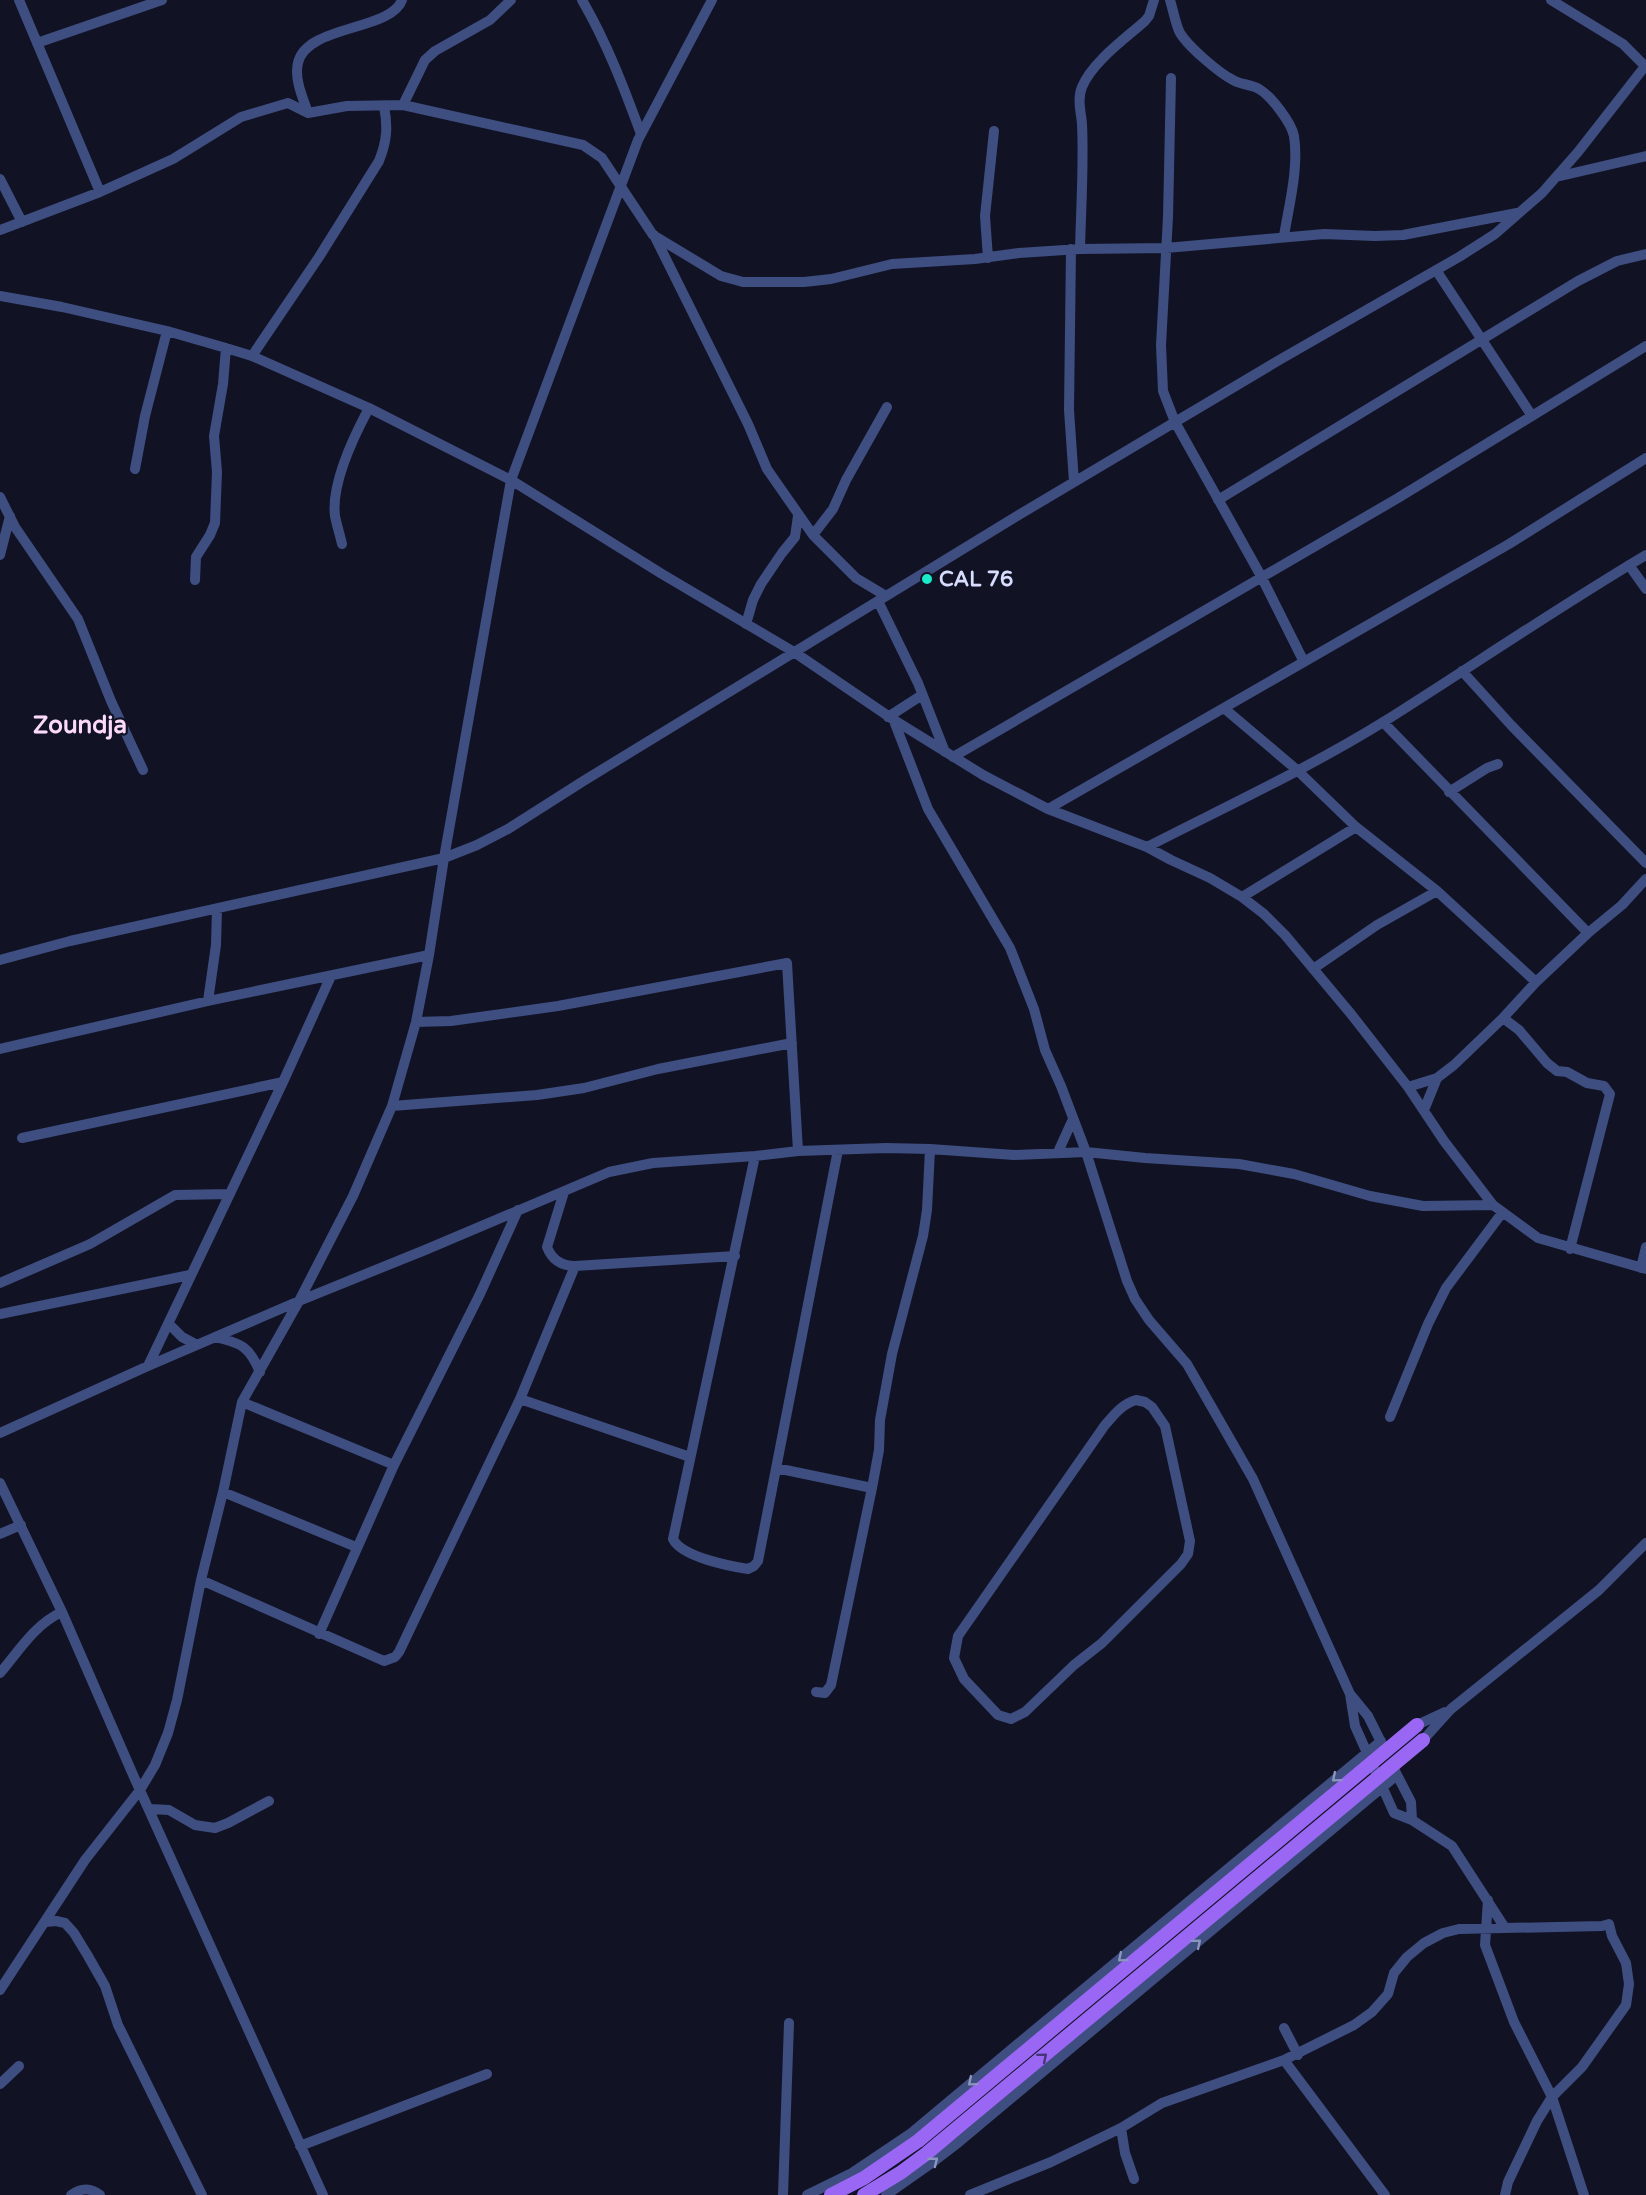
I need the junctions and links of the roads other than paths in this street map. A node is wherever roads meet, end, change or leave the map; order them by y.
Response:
1 (20, 0) edge
2 (122, 0) edge
3 (162, 0) edge
4 (402, 0) edge
5 (511, 0) edge
6 (582, 0) edge
7 (712, 0) edge
8 (1154, 0) edge
9 (1170, 0) edge
10 (1551, 0) edge
11 (126, 12) junction
12 (37, 43) junction
13 (1645, 65) edge
14 (1171, 78) dead end
15 (403, 105) junction
16 (384, 106) junction
17 (308, 114) junction
18 (994, 131) dead end
19 (641, 134) junction
20 (1646, 156) edge
21 (1556, 177) junction
22 (0, 179) edge
23 (620, 186) junction
24 (100, 192) junction
25 (1521, 212) junction
26 (22, 222) junction
27 (0, 231) edge
28 (653, 235) junction
29 (1284, 236) junction
30 (1166, 248) junction
31 (1076, 249) junction
32 (1646, 254) edge
33 (987, 258) junction
34 (1436, 270) junction
35 (0, 296) edge
36 (167, 331) junction
37 (1482, 338) junction
38 (1646, 346) edge
39 (226, 348) junction
40 (252, 356) junction
41 (887, 407) dead end
42 (369, 408) junction
43 (1532, 416) junction
44 (1175, 422) junction
45 (1646, 458) edge
46 (135, 469) dead end
47 (511, 480) junction
48 (1074, 482) junction
49 (0, 497) edge
50 (1218, 500) junction
51 (10, 516) junction
52 (798, 516) junction
53 (813, 535) junction
54 (342, 544) dead end
55 (0, 555) edge
56 (1646, 555) edge
57 (1629, 565) junction
58 (1261, 576) junction
59 (195, 580) dead end
60 (1646, 589) edge
61 (882, 599) junction
62 (746, 624) junction
63 (794, 652) junction
64 (1304, 662) junction
65 (1462, 671) junction
66 (922, 695) junction
67 (1225, 709) junction
68 (891, 718) junction
69 (1383, 722) junction
70 (949, 754) junction
71 (1498, 764) dead end
72 (143, 770) dead end
73 (1297, 770) junction
74 (1449, 792) junction
75 (1048, 808) junction
76 (1356, 826) junction
77 (1148, 847) junction
78 (444, 858) junction
79 (1646, 863) edge
80 (1646, 879) edge
81 (1437, 891) junction
82 (1242, 897) junction
83 (217, 909) junction
84 (1588, 933) junction
85 (429, 955) junction
86 (0, 960) edge
87 (1313, 969) junction
88 (331, 976) junction
89 (1536, 982) junction
90 (208, 1001) junction
91 (1503, 1018) junction
92 (416, 1022) junction
93 (792, 1043) junction
94 (0, 1049) edge
95 (1437, 1078) junction
96 (283, 1082) junction
97 (1408, 1087) junction
98 (392, 1106) junction
99 (1424, 1110) junction
100 (1073, 1119) junction
101 (22, 1138) dead end
102 (930, 1149) junction
103 (838, 1150) junction
104 (798, 1151) junction
105 (1058, 1152) junction
106 (1086, 1152) junction
107 (756, 1156) junction
108 (564, 1192) junction
109 (230, 1194) junction
110 (1492, 1205) junction
111 (518, 1210) junction
112 (1502, 1213) junction
113 (1646, 1247) edge
114 (1570, 1249) junction
115 (735, 1256) junction
116 (576, 1266) junction
117 (1644, 1268) edge
118 (190, 1275) junction
119 (0, 1283) edge
120 (299, 1301) junction
121 (0, 1314) edge
122 (169, 1324) junction
123 (215, 1337) junction
124 (197, 1345) junction
125 (148, 1366) junction
126 (260, 1371) junction
127 (520, 1399) junction
128 (242, 1402) junction
129 (1390, 1417) dead end
130 (0, 1433) edge
131 (690, 1457) junction
132 (394, 1465) junction
133 (776, 1468) junction
134 (0, 1483) edge
135 (872, 1488) junction
136 (223, 1492) junction
137 (21, 1525) junction
138 (0, 1534) edge
139 (1646, 1544) edge
140 (357, 1547) junction
141 (201, 1580) junction
142 (62, 1612) junction
143 (319, 1634) junction
144 (0, 1673) edge
145 (816, 1692) dead end
146 (1046, 1694) joint
147 (1350, 1694) junction
148 (1451, 1709) junction
149 (1417, 1725) joint
150 (1423, 1740) joint
151 (1383, 1745) junction
152 (1369, 1757) junction
153 (1395, 1771) junction
154 (1381, 1782) junction
155 (140, 1790) junction
156 (269, 1802) dead end
157 (150, 1809) junction
158 (1412, 1820) junction
159 (1488, 1899) junction
160 (46, 1922) junction
161 (1505, 1928) junction
162 (1487, 1929) junction
163 (0, 1990) edge
164 (789, 2023) dead end
165 (1284, 2028) dead end
166 (1298, 2055) junction
167 (1284, 2060) junction
168 (19, 2067) dead end
169 (487, 2074) dead end
170 (0, 2084) edge
171 (1552, 2097) junction
172 (1121, 2128) junction
173 (300, 2146) junction
174 (1134, 2179) dead end
175 (70, 2195) edge
176 (100, 2195) edge
177 (202, 2195) edge
178 (323, 2195) edge
179 (783, 2195) edge
180 (807, 2195) edge
181 (831, 2195) edge
182 (864, 2195) edge
183 (886, 2195) edge
184 (970, 2195) edge
185 (1385, 2195) edge
186 (1505, 2195) edge
187 (1584, 2195) edge

1 - 12 street
2 - 11 street
3 - 11 street
4 - 17 street
5 - 15 street
6 - 19 street
7 - 19 street
8 - 31 street
9 - 29 street
10 - 13 street
11 - 12 street
12 - 24 street
13 - 21 street
14 - 30 street
15 - 16 street
15 - 23 street
16 - 17 street
16 - 40 street
17 - 24 street
18 - 33 street
19 - 23 street
20 - 21 street
21 - 25 street
22 - 26 street
23 - 28 street
23 - 47 street
24 - 26 street
25 - 29 street
25 - 34 street
26 - 27 street
28 - 33 street
28 - 52 street
29 - 30 street
30 - 31 street
30 - 44 street
31 - 33 street
31 - 48 street
32 - 37 street
34 - 37 street
34 - 44 street
35 - 36 street
36 - 39 street
36 - 46 street
37 - 43 street
37 - 50 street
38 - 43 street
39 - 40 street
39 - 59 street
40 - 42 street
41 - 53 street
42 - 47 street
42 - 54 street
43 - 58 street
44 - 48 street
44 - 50 street
45 - 64 street
47 - 62 street
47 - 78 street
48 - 61 street
49 - 51 street
50 - 58 street
51 - 55 street
51 - 72 street
52 - 53 street
52 - 62 street
53 - 61 street
56 - 57 street
57 - 60 street
57 - 65 street
58 - 64 street
58 - 70 street
61 - 63 street
61 - 66 street
62 - 63 street
63 - 68 street
63 - 78 street
64 - 67 street
65 - 69 street
65 - 79 street
66 - 68 street
66 - 70 street
67 - 73 street
67 - 75 street
68 - 70 street
68 - 100 street
69 - 73 street
69 - 74 street
70 - 75 street
71 - 74 street
73 - 76 street
73 - 77 street
74 - 84 street
75 - 77 street
76 - 81 street
76 - 82 street
77 - 82 street
78 - 83 street
78 - 85 street
80 - 84 street
81 - 87 street
81 - 89 street
82 - 87 street
83 - 86 street
83 - 90 street
84 - 89 street
85 - 88 street
85 - 92 street
87 - 97 street
88 - 90 street
88 - 96 street
89 - 91 street
90 - 94 street
91 - 95 street
91 - 114 street
92 - 93 street
92 - 98 street
93 - 98 street
93 - 104 street
95 - 97 street
95 - 99 street
96 - 101 street
96 - 109 street
97 - 99 street
98 - 120 street
99 - 110 street
100 - 105 street
100 - 106 street
102 - 103 street
102 - 105 street
102 - 135 street
103 - 104 street
103 - 133 street
104 - 107 street
105 - 106 street
106 - 110 street
106 - 147 street
107 - 108 street
107 - 115 street
108 - 111 street
108 - 116 street
109 - 118 street
109 - 119 street
110 - 112 street
111 - 120 street
111 - 132 street
112 - 114 street
112 - 129 street
113 - 117 street
114 - 117 street
115 - 116 street
115 - 131 street
116 - 127 street
118 - 121 street
118 - 122 street
120 - 123 street
120 - 126 street
122 - 124 street
122 - 125 street
123 - 124 street
123 - 126 street
124 - 125 street
125 - 130 street
126 - 128 street
127 - 131 street
127 - 143 street
128 - 132 street
128 - 136 street
131 - 133 street
132 - 140 street
133 - 135 street
134 - 137 street
135 - 145 street
136 - 140 street
136 - 141 street
137 - 138 street
137 - 142 street
139 - 148 street
140 - 143 street
141 - 143 street
141 - 155 street
142 - 144 street
142 - 155 street
146 - 146 street
147 - 151 street
147 - 152 street
148 - 149 street
148 - 150 street
149 - 151 main road
150 - 153 main road
151 - 152 main road
151 - 153 street
152 - 154 street
152 -> 180 street
152 - 181 main road
153 - 154 main road
153 - 158 street
154 - 158 street
182 -> 154 main road
183 -> 154 street
155 - 157 street
155 - 160 street
156 - 157 street
157 - 173 street
158 - 159 street
159 - 161 street
159 - 162 street
160 - 163 street
160 - 177 street
161 - 162 street
161 - 171 street
162 - 166 street
162 - 171 street
164 - 179 street
165 - 166 street
166 - 167 street
167 - 172 street
167 - 185 street
168 - 170 street
169 - 173 street
171 - 186 street
171 - 187 street
172 - 174 street
172 - 184 street
173 - 178 street
175 - 176 street

